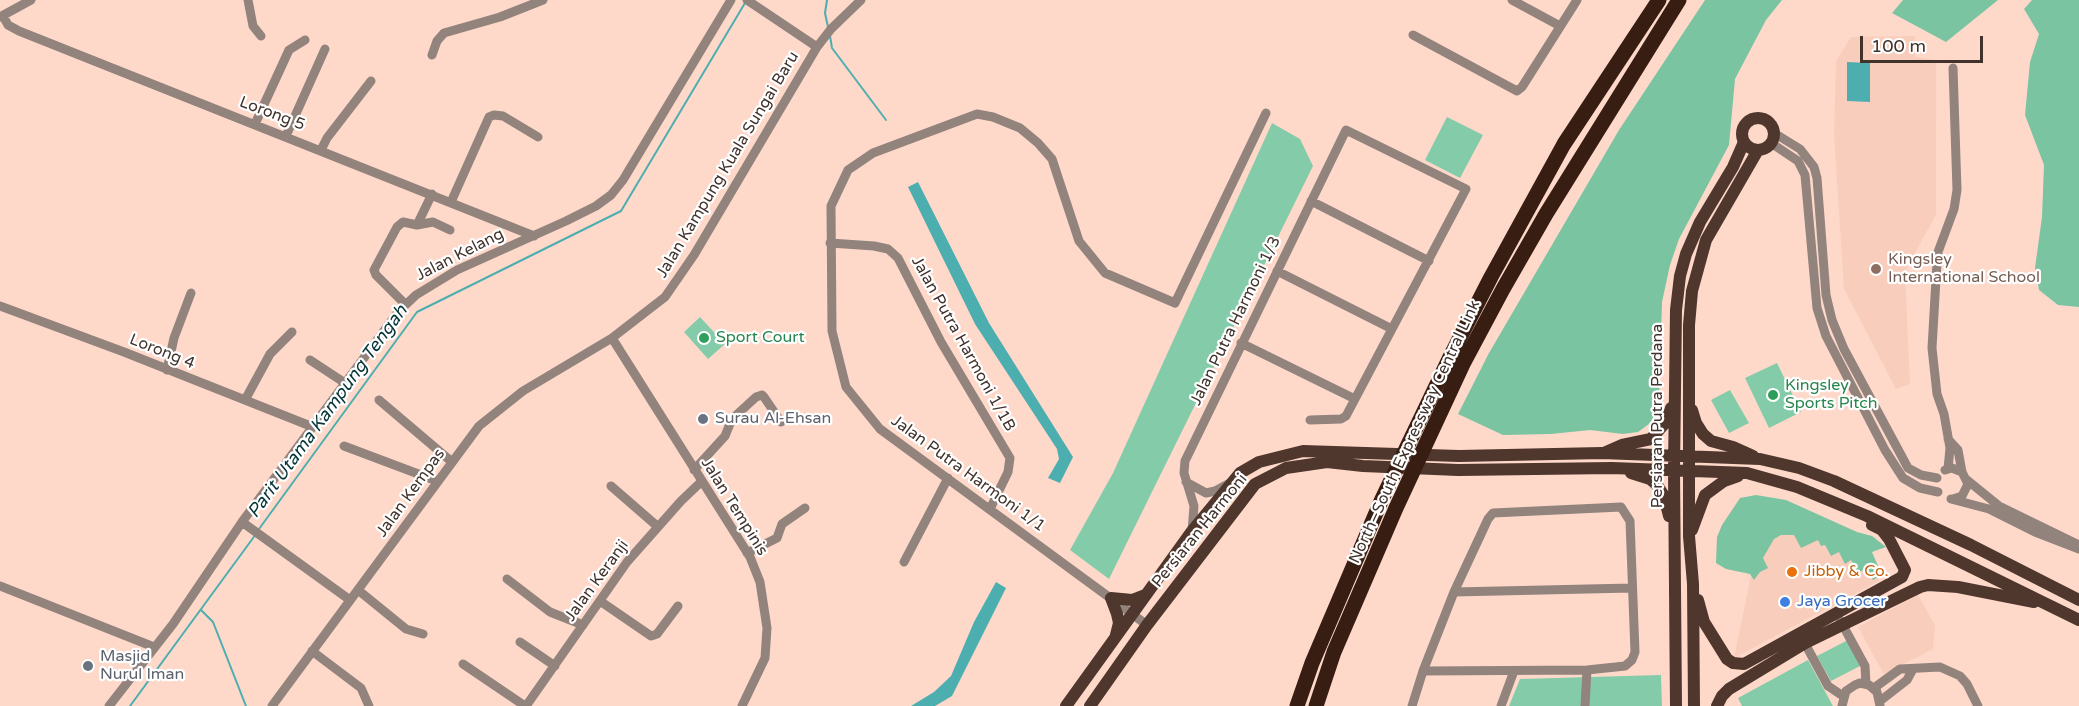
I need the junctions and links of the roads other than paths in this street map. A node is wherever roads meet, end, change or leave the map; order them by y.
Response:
1 (31, 0) edge
2 (248, 0) edge
3 (543, 0) edge
4 (731, 0) edge
5 (861, 0) edge
6 (1512, 0) edge
7 (1577, 0) edge
8 (1659, 0) edge
9 (1679, 0) edge
10 (751, 2) edge
11 (2, 16) edge
12 (1560, 26) junction
13 (1413, 35) dead end
14 (261, 36) dead end
15 (305, 40) dead end
16 (817, 47) junction
17 (326, 49) dead end
18 (432, 55) dead end
19 (1953, 68) dead end
20 (371, 81) dead end
21 (1266, 113) dead end
22 (255, 123) junction
23 (286, 136) junction
24 (538, 137) dead end
25 (1773, 138) junction
26 (1744, 142) junction
27 (321, 150) junction
28 (1758, 150) junction
29 (432, 194) junction
30 (1311, 201) junction
31 (451, 202) junction
32 (417, 225) junction
33 (450, 230) dead end
34 (534, 236) junction
35 (830, 243) junction
36 (1429, 261) junction
37 (1277, 271) junction
38 (191, 293) dead end
39 (405, 304) junction
40 (0, 306) edge
41 (1392, 329) junction
42 (292, 332) dead end
43 (612, 338) junction
44 (1241, 343) junction
45 (310, 360) dead end
46 (167, 370) junction
47 (345, 383) junction
48 (1674, 398) junction
49 (1355, 399) junction
50 (244, 400) junction
51 (379, 400) dead end
52 (1689, 403) junction
53 (1310, 420) dead end
54 (781, 422) dead end
55 (313, 428) junction
56 (1948, 439) junction
57 (344, 446) dead end
58 (1602, 453) junction
59 (1674, 456) junction
60 (1689, 456) junction
61 (1760, 459) junction
62 (452, 462) junction
63 (1612, 468) junction
64 (1948, 469) junction
65 (694, 470) junction
66 (1674, 471) junction
67 (1689, 471) junction
68 (1747, 473) junction
69 (1965, 476) junction
70 (948, 478) junction
71 (1937, 478) junction
72 (437, 481) junction
73 (702, 481) junction
74 (1186, 482) junction
75 (1233, 482) junction
76 (611, 486) dead end
77 (1938, 492) junction
78 (1951, 499) junction
79 (1831, 501) junction
80 (805, 508) dead end
81 (990, 509) junction
82 (242, 522) junction
83 (657, 526) junction
84 (1192, 531) junction
85 (1674, 535) junction
86 (1689, 537) junction
87 (2079, 547) edge
88 (747, 553) junction
89 (904, 561) dead end
90 (507, 579) dead end
91 (1693, 584) junction
92 (0, 586) edge
93 (1632, 588) junction
94 (358, 590) junction
95 (1454, 592) junction
96 (1145, 595) junction
97 (1111, 598) junction
98 (350, 600) junction
99 (2079, 600) edge
100 (600, 601) junction
101 (678, 606) dead end
102 (2053, 606) junction
103 (1132, 614) junction
104 (1839, 618) junction
105 (2079, 620) edge
106 (1147, 625) junction
107 (583, 626) junction
108 (423, 634) dead end
109 (1116, 638) junction
110 (1802, 638) junction
111 (520, 642) dead end
112 (154, 647) junction
113 (312, 651) junction
114 (464, 664) dead end
115 (555, 666) junction
116 (1913, 669) junction
117 (1587, 670) junction
118 (1423, 671) junction
119 (1514, 671) junction
120 (1870, 686) junction
121 (1842, 701) edge
122 (1880, 703) edge
123 (110, 706) edge
124 (272, 706) edge
125 (369, 706) edge
126 (526, 706) edge
127 (742, 706) edge
128 (1066, 706) edge
129 (1090, 706) edge
130 (1297, 706) edge
131 (1316, 706) edge
132 (1412, 706) edge
133 (1501, 706) edge
134 (1586, 706) edge
135 (1676, 706) edge
136 (1694, 706) edge
137 (1718, 706) edge
138 (1978, 706) edge

1 - 11 street
2 - 14 street
3 - 18 street
4 - 34 street, Jalan Kelang
5 - 16 street, Jalan Kampung Kuala Sungai Baru
6 - 12 street
7 - 12 street
8 - 130 highway, North–South Expressway Central Link
9 - 131 highway, North–South Expressway Central Link
10 - 16 street
11 - 22 street, Lorong 5
12 - 13 street
15 - 22 street
16 - 43 street, Jalan Kampung Kuala Sungai Baru
17 - 23 street
19 - 56 street
20 - 27 street
21 - 35 street, Jalan Putra Harmoni 1/1
22 - 23 street, Lorong 5
23 - 27 street, Lorong 5
24 - 31 street
25 - 26 main road
25 - 28 main road
25 - 71 street
25 - 77 street
26 - 28 main road
26 - 48 main road, Persiaran Putra Perdana
27 - 29 street, Lorong 5
28 - 52 main road, Persiaran Putra Perdana
29 - 31 street, Lorong 5
29 - 32 street
30 - 36 street
30 - 36 street, Jalan Putra Harmoni 1/3
30 - 37 street, Jalan Putra Harmoni 1/3
31 - 34 street, Lorong 5
32 - 33 street
32 - 39 street
34 - 39 street, Jalan Kelang
35 - 70 street, Jalan Putra Harmoni 1/1
35 - 81 street, Jalan Putra Harmoni 1/1B
36 - 41 street
37 - 41 street
37 - 44 street, Jalan Putra Harmoni 1/3
38 - 46 street
39 - 47 street, Jalan Kelang
40 - 46 street, Lorong 4
41 - 49 street
42 - 50 street
43 - 62 street, Jalan Kempas
43 - 65 street, Jalan Tempinis
44 - 49 street
44 - 74 street, Jalan Putra Harmoni 1/3
45 - 47 street
46 - 50 street, Lorong 4
47 - 55 street, Jalan Kelang
48 - 58 main road
48 - 59 main road, Persiaran Putra Perdana
49 - 53 street
50 - 55 street, Lorong 4
51 - 62 street
52 - 60 main road, Persiaran Putra Perdana
52 - 61 main road
54 - 65 street
55 - 82 street, Jalan Kelang
56 - 64 street
56 - 69 street
57 - 72 street
58 - 59 main road, Persiaran Harmoni
58 - 75 main road, Persiaran Harmoni
59 - 60 main road, Persiaran Harmoni
59 - 66 main road, Persiaran Putra Perdana
60 - 61 main road, Persiaran Harmoni
60 - 67 main road, Persiaran Putra Perdana
61 - 99 main road
62 - 72 street, Jalan Kempas
63 - 66 main road, Persiaran Harmoni
63 - 85 main road
63 - 106 main road, Persiaran Harmoni
64 - 69 street
64 - 71 street
65 - 73 street, Jalan Tempinis
66 - 67 main road, Persiaran Harmoni
66 - 85 main road, Persiaran Putra Perdana
67 - 68 main road, Persiaran Harmoni
67 - 86 main road, Persiaran Putra Perdana
68 - 79 main road
68 - 86 main road
69 - 78 street
69 - 87 street
70 - 81 street, Jalan Putra Harmoni 1/1
70 - 89 street
71 - 77 street
72 - 94 street, Jalan Kempas
73 - 83 street, Jalan Keranji
73 - 88 street, Jalan Tempinis
74 - 75 street, Persiaran Harmoni
74 - 84 street, Jalan Putra Harmoni 1/3
75 - 84 main road, Persiaran Harmoni
76 - 83 street
77 - 78 street
78 - 87 street
79 - 102 main road
79 - 104 main road
80 - 88 street
81 - 97 street, Jalan Putra Harmoni 1/1
82 - 98 street
82 - 112 street, Jalan Kelang
83 - 100 street, Jalan Keranji
84 - 96 main road, Persiaran Harmoni
85 - 135 main road, Persiaran Putra Perdana
86 - 91 main road, Persiaran Putra Perdana
88 - 127 street, Jalan Tempinis
90 - 107 street
91 - 110 main road
91 - 136 main road, Persiaran Putra Perdana
92 - 112 street
93 - 95 street
93 - 95 street
93 - 117 street
94 - 98 street, Jalan Kempas
94 - 108 street
95 - 118 street
96 - 97 main road
96 - 103 main road, Persiaran Harmoni
97 - 103 street, Jalan Putra Harmoni 1/1
97 - 109 main road
98 - 113 street, Jalan Kempas
100 - 101 street
100 - 107 street, Jalan Keranji
102 - 104 main road
102 - 105 main road
103 - 106 street, Jalan Putra Harmoni 1/1
103 - 109 main road, Persiaran Harmoni
104 - 110 main road
104 - 120 street
106 - 129 main road, Persiaran Harmoni
107 - 115 street, Jalan Keranji
109 - 128 main road, Persiaran Harmoni
110 - 121 street
110 - 137 main road
111 - 115 street
112 - 123 street, Jalan Kelang
113 - 124 street, Jalan Kempas
113 - 125 street
114 - 126 street
115 - 126 street, Jalan Keranji
116 - 120 street
116 - 122 street
116 - 138 street
117 - 119 street
117 - 134 street
118 - 119 street
118 - 132 street
119 - 133 street
120 - 121 street
120 - 122 street

